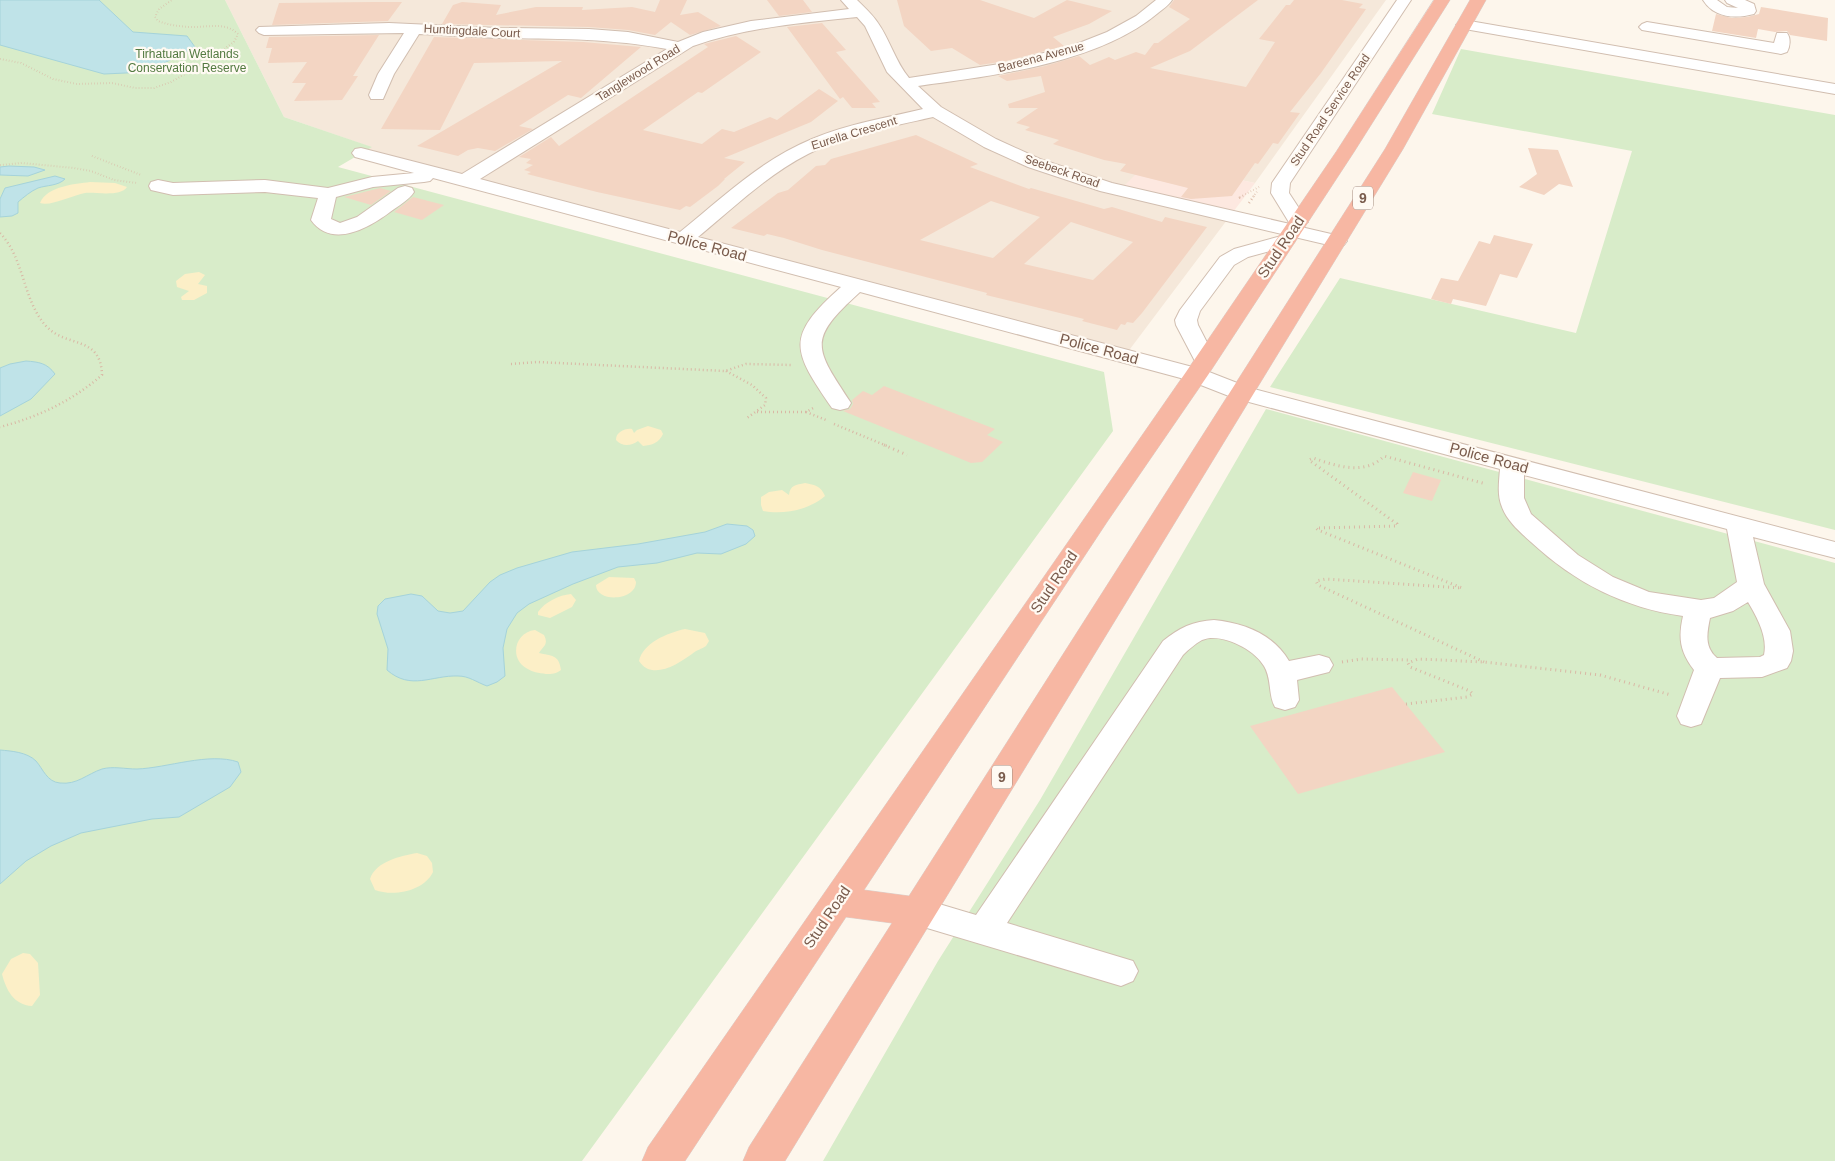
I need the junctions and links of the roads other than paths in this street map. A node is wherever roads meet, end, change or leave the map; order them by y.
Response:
1 (1165, 0) edge
2 (1404, 0) edge
3 (1442, 0) edge
4 (1478, 0) edge
5 (1710, 0) edge
6 (1732, 0) edge
7 (854, 6) edge
8 (1464, 25) junction
9 (1647, 26) dead end
10 (414, 29) junction
11 (263, 30) dead end
12 (1782, 36) dead end
13 (679, 47) junction
14 (1783, 72) junction
15 (1835, 74) edge
16 (905, 83) junction
17 (1835, 89) edge
18 (378, 95) dead end
19 (934, 111) junction
20 (361, 153) dead end
21 (320, 176) dead end
22 (456, 179) junction
23 (158, 186) road end
24 (357, 186) junction
25 (405, 192) dead end
26 (328, 194) junction
27 (383, 208) junction
28 (408, 215) dead end
29 (1292, 231) junction
30 (683, 239) junction
31 (1336, 241) junction
32 (855, 285) junction
33 (1201, 367) junction
34 (1242, 393) junction
35 (838, 399) road end
36 (1513, 464) junction
37 (1738, 524) junction
38 (1835, 550) edge
39 (1751, 584) junction
40 (1698, 609) junction
41 (1319, 665) road end
42 (1711, 669) junction
43 (1693, 709) road end
44 (837, 901) junction
45 (919, 912) junction
46 (984, 930) junction
47 (1121, 971) dead end
48 (662, 1161) edge
49 (763, 1161) edge

1 - 16 street, Bareena Avenue
2 - 29 street, Stud Road Service Road
3 - 29 highway, Stud Road
4 - 8 highway, 9
5 - 6 street
7 - 13 street, Tanglewood Road
7 - 16 street, Seebeck Road
8 - 14 street
8 - 31 highway, 9
9 - 12 street
10 - 11 street, Huntingdale Court
10 - 13 street, Huntingdale Court
10 - 18 street
13 - 22 street, Tanglewood Road
14 - 15 street
14 - 17 street
16 - 19 street, Seebeck Road
19 - 29 street, Seebeck Road
19 - 30 street, Eurella Crescent
20 - 22 street, Police Road
21 - 24 street
22 - 24 street
22 - 30 street, Police Road
23 - 26 street
24 - 26 street
25 - 27 street
26 - 27 street
27 - 28 street
29 - 31 street, Seebeck Road
29 - 33 highway, Stud Road
29 - 33 street
30 - 32 street, Police Road
31 - 34 highway, 9
32 - 33 street, Police Road
32 - 35 street
33 - 34 street, Police Road
33 - 44 highway, Stud Road
34 - 36 street, Police Road
34 - 45 highway, 9
36 - 37 street, Police Road
36 - 40 street
37 - 38 street, Police Road
37 - 39 street
39 - 40 street
39 - 42 street
40 - 42 street
41 - 46 street
42 - 43 street
44 - 45 highway
44 - 48 highway, Stud Road
45 - 46 street
45 - 49 highway, 9
46 - 47 street

